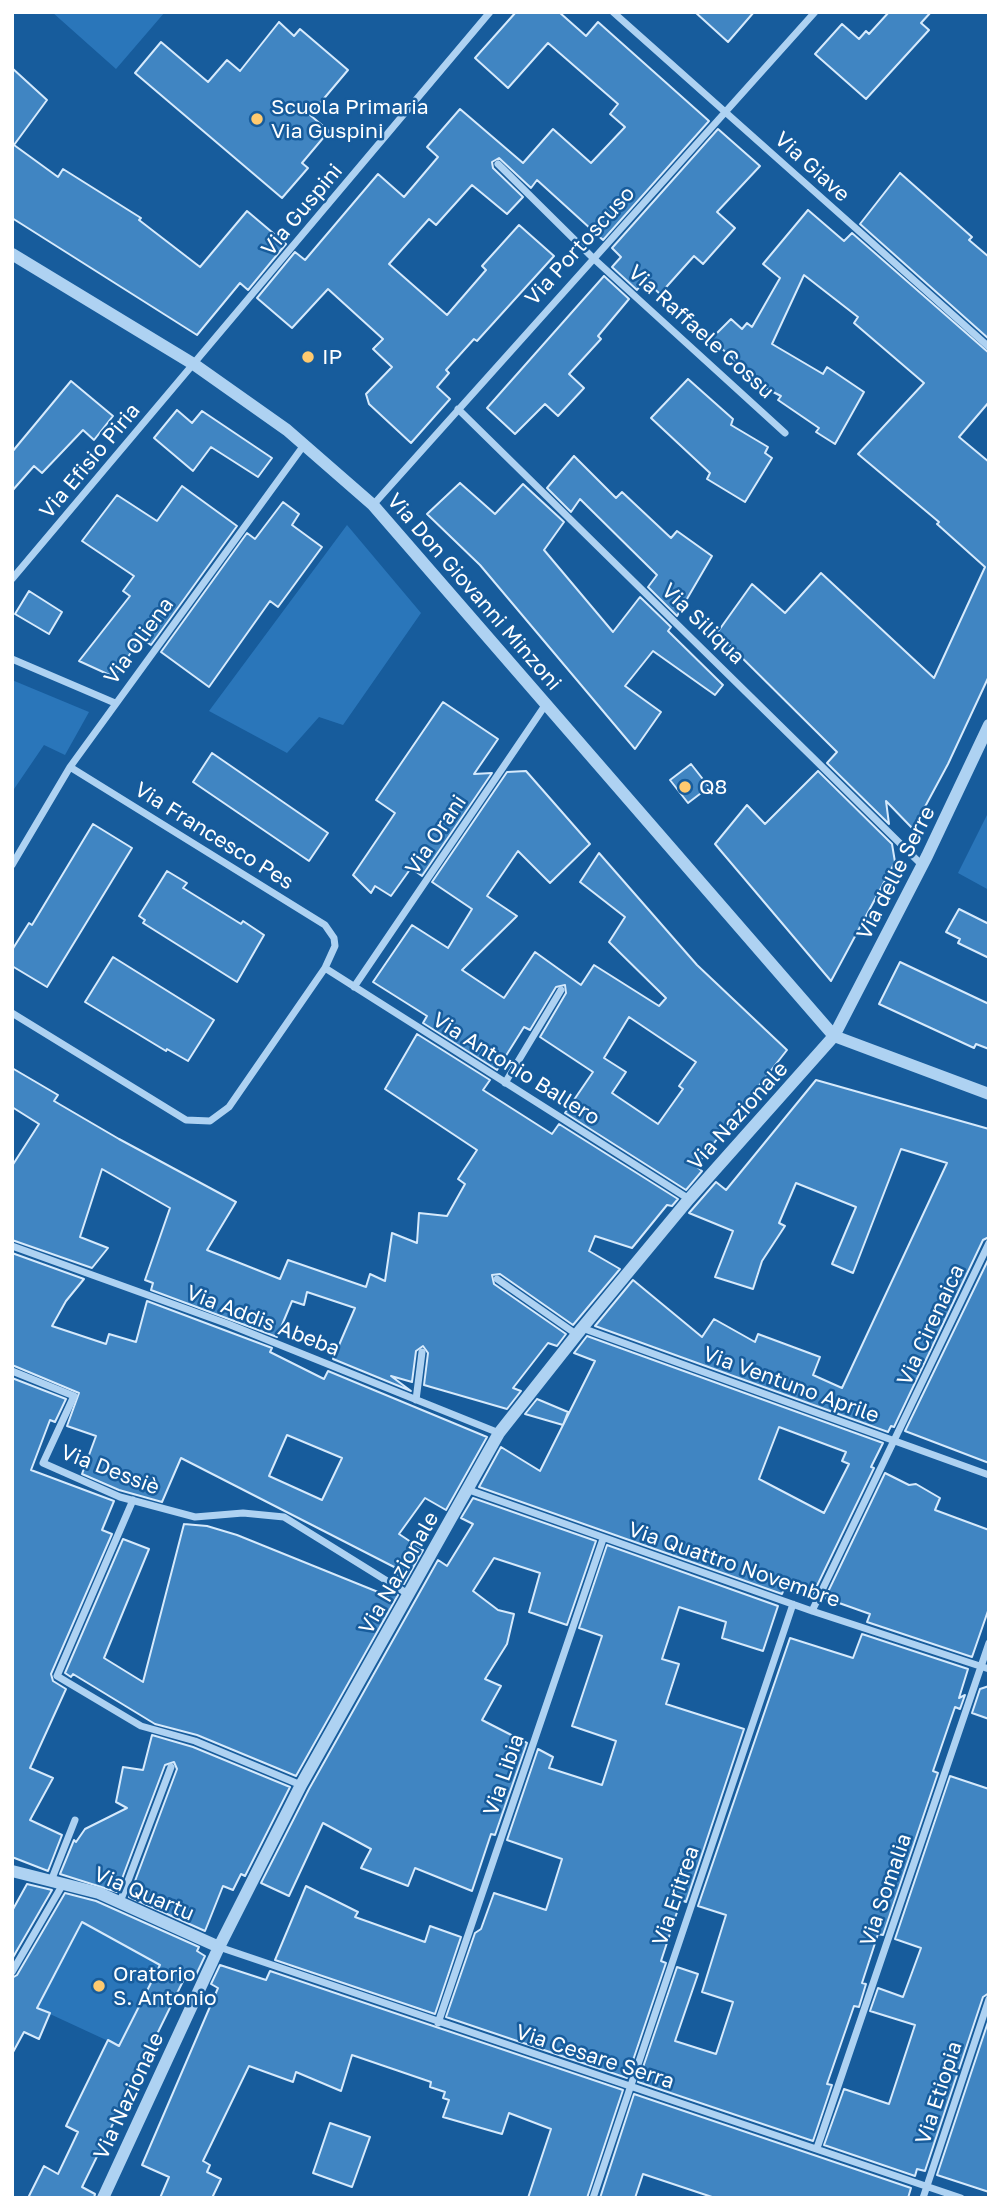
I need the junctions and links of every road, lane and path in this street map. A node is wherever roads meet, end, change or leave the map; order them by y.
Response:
1 (490, 12) edge
2 (613, 12) edge
3 (816, 12) edge
4 (724, 112) junction
5 (498, 164) dead end
6 (12, 254) edge
7 (593, 258) junction
8 (989, 347) edge
9 (195, 365) junction
10 (458, 409) junction
11 (785, 433) dead end
12 (304, 445) junction
13 (373, 505) junction
14 (12, 579) edge
15 (12, 659) edge
16 (116, 703) junction
17 (546, 704) junction
18 (989, 725) edge
19 (70, 768) junction
20 (12, 865) edge
21 (922, 865) junction
22 (324, 968) junction
23 (354, 987) junction
24 (561, 990) dead end
25 (12, 1013) edge
26 (834, 1036) junction
27 (505, 1083) junction
28 (989, 1094) edge
29 (689, 1199) junction
30 (989, 1242) edge
31 (12, 1246) edge
32 (497, 1279) dead end
33 (579, 1331) junction
34 (422, 1352) dead end
35 (12, 1371) edge
36 (416, 1400) junction
37 (499, 1433) junction
38 (895, 1442) junction
39 (989, 1475) edge
40 (469, 1490) junction
41 (133, 1500) junction
42 (603, 1539) junction
43 (408, 1594) junction
44 (793, 1604) junction
45 (813, 1611) junction
46 (989, 1643) edge
47 (985, 1668) edge
48 (171, 1767) dead end
49 (301, 1785) junction
50 (75, 1821) dead end
51 (12, 1871) edge
52 (57, 1882) junction
53 (120, 1902) junction
54 (219, 1947) junction
55 (12, 1972) edge
56 (989, 1999) edge
57 (438, 2023) junction
58 (630, 2087) junction
59 (817, 2148) junction
60 (928, 2186) junction
61 (103, 2198) edge
62 (593, 2198) edge
63 (923, 2198) edge
64 (961, 2198) edge

1 - 9 street, Via Guspini
2 - 4 street, Via Giave
3 - 4 street, Via Portoscuso
4 - 7 street, Via Portoscuso
4 - 8 street, Via Giave
5 - 7 street, Via Raffaele Cossu
6 - 9 street, Via Don Giovanni Minzoni
7 - 10 street, Via Portoscuso
7 - 11 street, Via Raffaele Cossu
9 - 12 street, Via Don Giovanni Minzoni
9 - 14 street, Via Efisio Piria
10 - 13 street, Via Portoscuso
10 - 21 street, Via Siliqua
12 - 13 street, Via Don Giovanni Minzoni
12 - 16 street, Via Oliena
13 - 17 street, Via Don Giovanni Minzoni
15 - 16 street
16 - 19 street, Via Oliena
17 - 23 street, Via Orani
17 - 26 street, Via Don Giovanni Minzoni
18 - 21 street, Via delle Serre
19 - 20 street, Via Oliena
19 - 22 street, Via Francesco Pes
21 - 26 street, Via delle Serre
22 - 23 street, Via Antonio Ballero
22 - 25 street
23 - 27 street, Via Antonio Ballero
24 - 27 street
26 - 28 street
26 - 29 street, Via Nazionale
27 - 29 street, Via Antonio Ballero
29 - 33 street, Via Nazionale
30 - 38 street, Via Cirenaica
31 - 36 street, Via Addis Abeba
32 - 33 street, Via Ventuno Aprile
33 - 37 street, Via Nazionale
33 - 38 street, Via Ventuno Aprile
34 - 36 street
35 - 41 street, Via Dessiè
36 - 37 street, Via Addis Abeba
37 - 40 street, Via Nazionale
38 - 39 street, Via Ventuno Aprile
38 - 45 street, Via Cirenaica
40 - 42 street, Via Quattro Novembre
40 - 43 street, Via Nazionale
41 - 43 street, Via Dessiè
41 - 49 street
42 - 44 street, Via Quattro Novembre
42 - 57 street, Via Libia
43 - 49 street, Via Nazionale
44 - 45 street, Via Quattro Novembre
44 - 58 street, Via Eritrea
45 - 47 street, Via Quattro Novembre
46 - 47 street, Via Somalia
47 - 59 street, Via Somalia
48 - 53 street
49 - 54 street, Via Nazionale
50 - 52 street
51 - 52 street, Via Quartu
52 - 53 street, Via Quartu
52 - 55 street
53 - 54 street, Via Quartu
54 - 57 street, Via Cesare Serra
54 - 61 street, Via Nazionale
56 - 60 street, Via Etiopia
57 - 58 street, Via Cesare Serra
58 - 59 street, Via Cesare Serra
58 - 62 street, Via Eritrea
59 - 60 street, Via Cesare Serra
60 - 63 street, Via Etiopia
60 - 64 street, Via Cesare Serra

